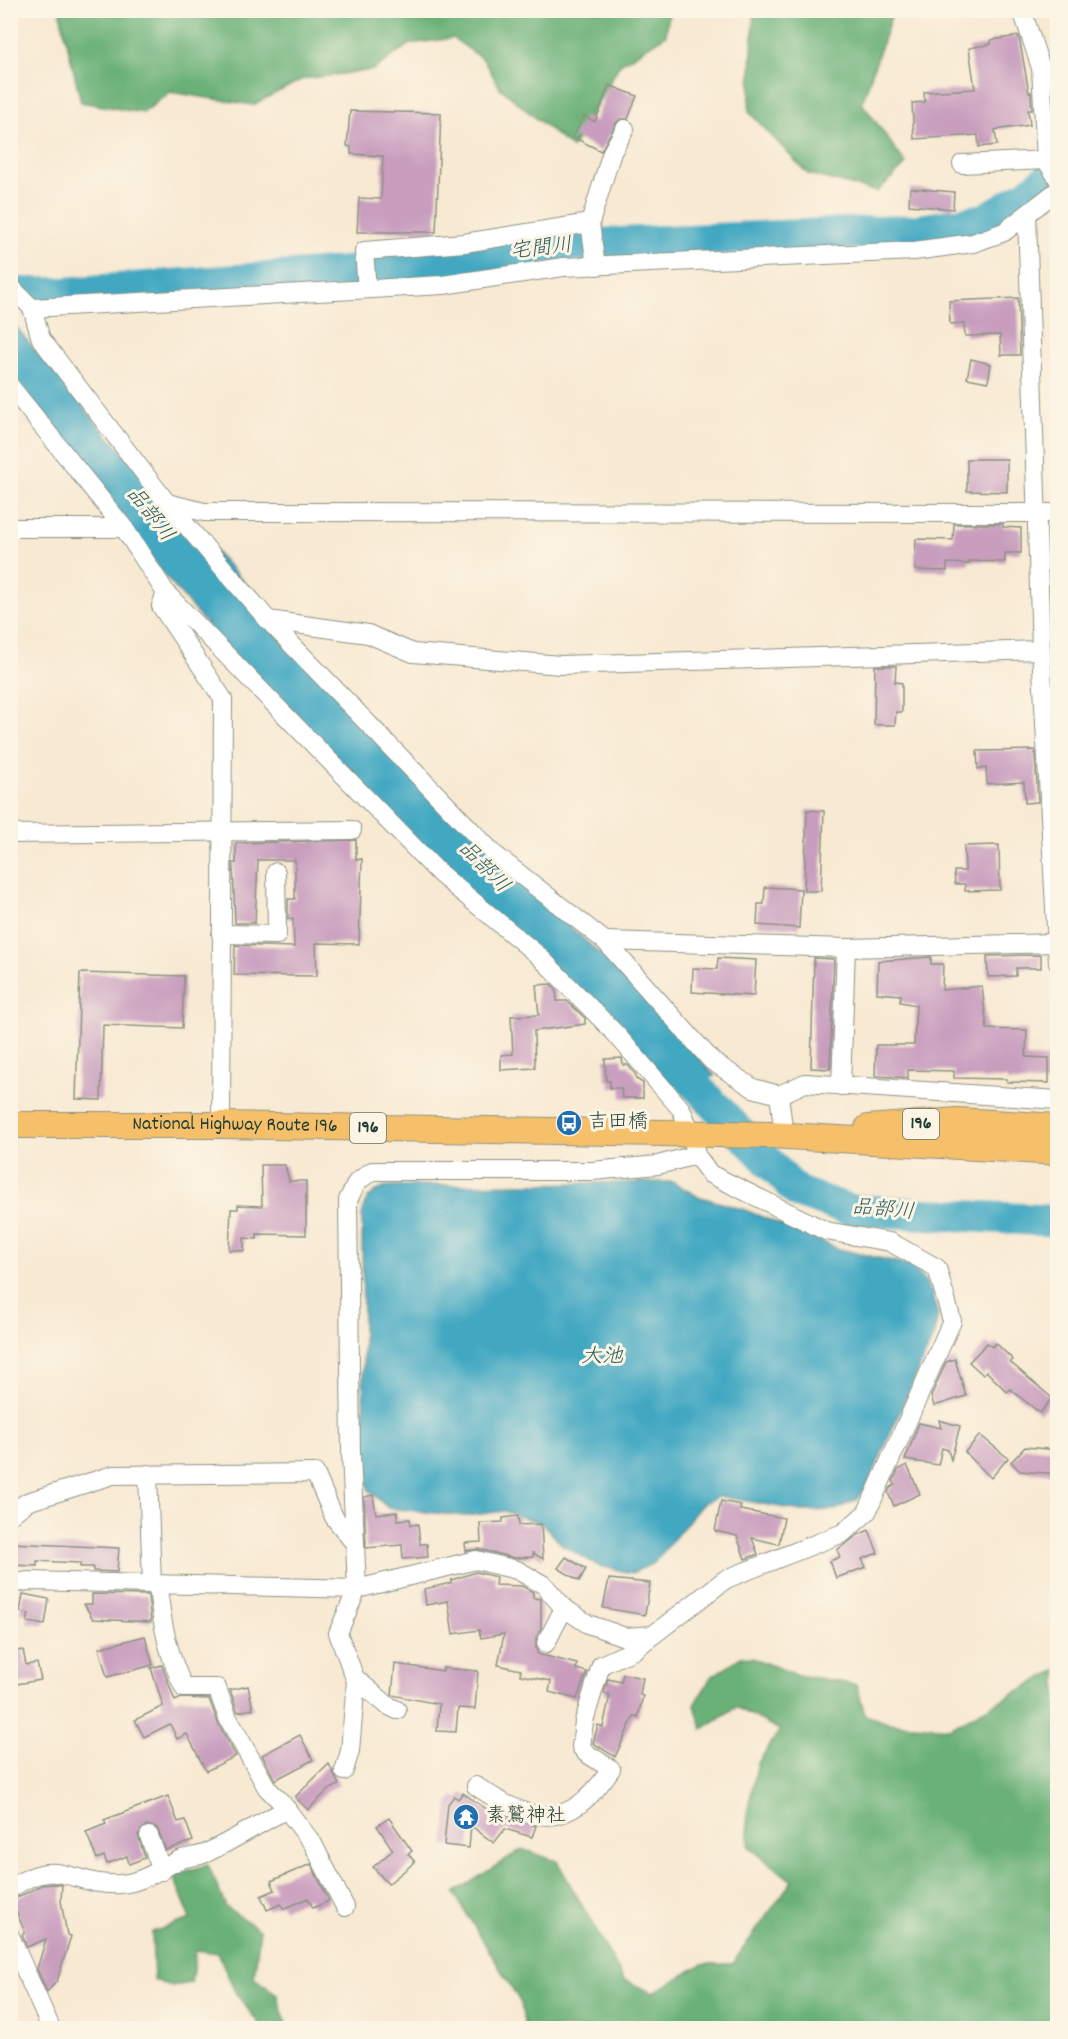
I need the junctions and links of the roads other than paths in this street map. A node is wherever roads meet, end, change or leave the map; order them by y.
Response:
1 (1022, 10) edge
2 (626, 129) dead end
3 (962, 164) dead end
4 (1052, 164) edge
5 (1058, 190) edge
6 (1027, 215) junction
7 (590, 224) junction
8 (596, 265) junction
9 (10, 285) edge
10 (367, 289) junction
11 (32, 307) junction
12 (10, 386) edge
13 (167, 503) junction
14 (1037, 512) junction
15 (1058, 513) edge
16 (10, 528) edge
17 (124, 528) junction
18 (166, 593) junction
19 (268, 620) junction
20 (1041, 650) junction
21 (352, 830) dead end
22 (222, 832) junction
23 (10, 834) edge
24 (276, 872) dead end
25 (221, 934) junction
26 (605, 941) junction
27 (1057, 943) edge
28 (846, 948) junction
29 (1058, 963) edge
30 (841, 1086) junction
31 (779, 1095) junction
32 (1058, 1101) edge
33 (10, 1125) edge
34 (221, 1125) junction
35 (1058, 1127) edge
36 (778, 1135) junction
37 (694, 1145) junction
38 (1058, 1152) edge
39 (148, 1474) junction
40 (10, 1515) edge
41 (355, 1544) junction
42 (10, 1584) edge
43 (155, 1585) junction
44 (357, 1589) junction
45 (564, 1608) junction
46 (666, 1624) junction
47 (546, 1643) dead end
48 (356, 1680) junction
49 (398, 1710) dead end
50 (344, 1771) dead end
51 (476, 1786) dead end
52 (288, 1809) junction
53 (149, 1836) dead end
54 (162, 1871) junction
55 (10, 1889) edge
56 (345, 1907) dead end
57 (10, 1936) edge
58 (51, 2028) edge

1 - 4 street
2 - 7 street
3 - 4 street
5 - 6 street
6 - 8 street
6 - 14 street
7 - 8 street
7 - 10 street
8 - 10 street
9 - 11 street
10 - 11 street
11 - 13 street
12 - 17 street
13 - 14 street
13 - 19 street
14 - 15 street
14 - 20 street
16 - 17 street
17 - 18 street
18 - 22 street
18 - 37 street
19 - 20 street
19 - 26 street
20 - 27 street
21 - 22 street
22 - 23 street
22 - 25 street
24 - 25 street
25 - 34 street
26 - 28 street
26 - 31 street
27 - 28 street
27 - 29 street
28 - 30 street
30 - 31 street
30 - 32 street
31 - 36 street
33 - 34 highway, National Highway Route 196 / 196
34 - 37 highway, National Highway Route 196 / 196
35 - 36 highway, National Highway Route 196 / 196
36 - 37 highway, National Highway Route 196 / 196
36 - 38 highway, National Highway Route 196 / 196
37 - 41 street
37 - 46 street
39 - 40 street
39 - 41 street
39 - 43 street
41 - 44 street
42 - 43 street
43 - 44 street
43 - 52 street
44 - 45 street
44 - 48 street
45 - 46 street
45 - 47 street
46 - 51 street
48 - 49 street
48 - 50 street
52 - 54 street
52 - 56 street
53 - 54 street
54 - 55 street
57 - 58 street

